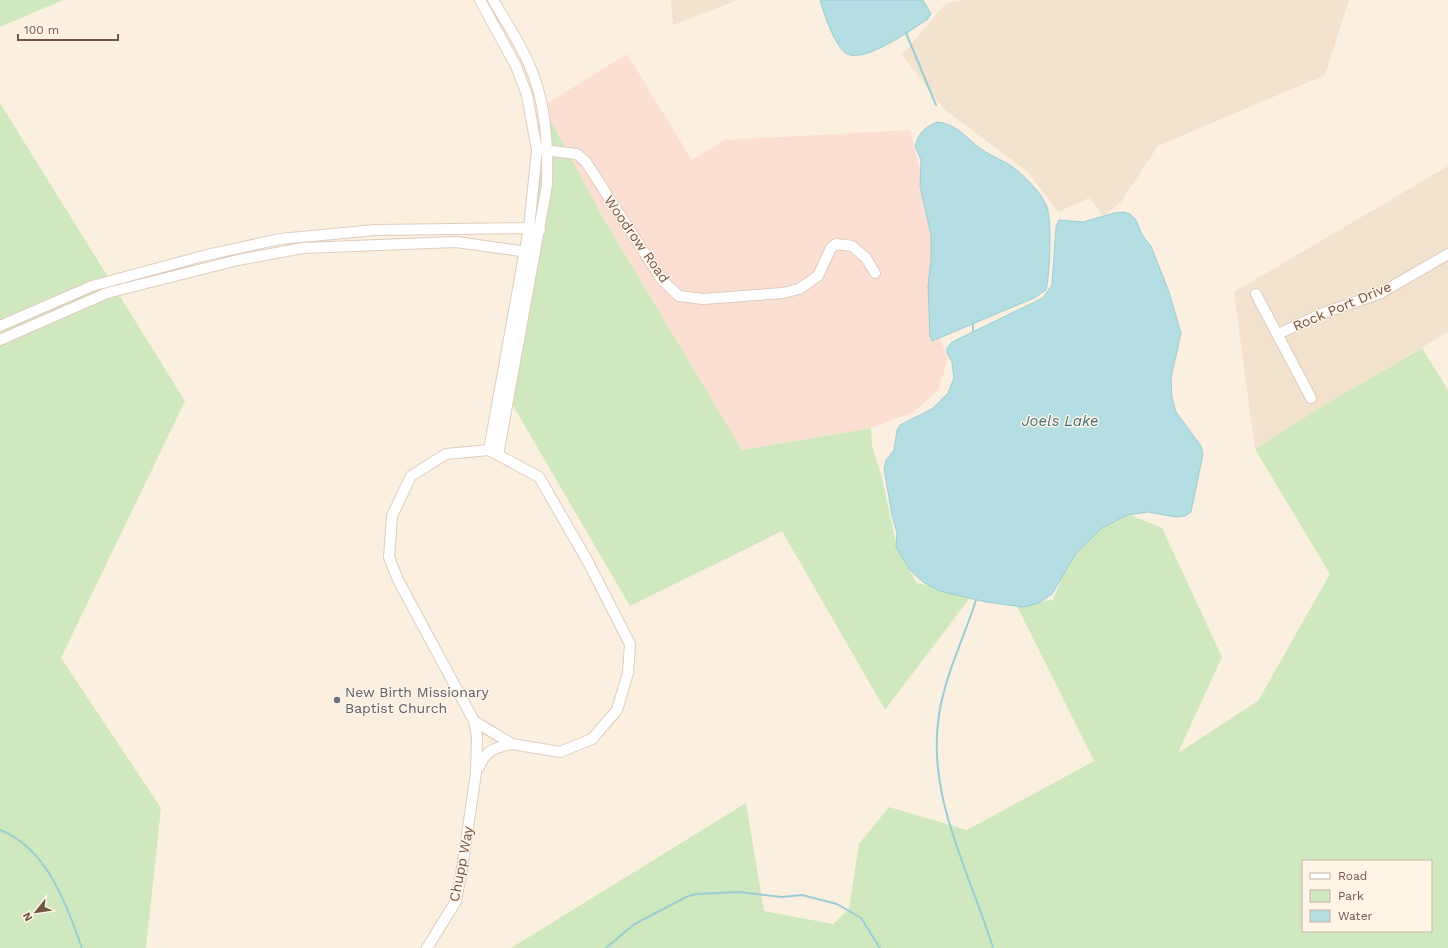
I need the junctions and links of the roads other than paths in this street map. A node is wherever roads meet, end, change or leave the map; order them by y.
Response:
1 (480, 0) edge
2 (494, 0) edge
3 (537, 150) junction
4 (548, 150) junction
5 (529, 228) junction
6 (540, 230) junction
7 (530, 252) junction
8 (1448, 254) edge
9 (875, 272) dead end
10 (1256, 294) dead end
11 (0, 326) edge
12 (1278, 334) junction
13 (0, 340) edge
14 (1310, 398) dead end
15 (494, 452) junction
16 (474, 721) junction
17 (512, 744) junction
18 (476, 773) junction
19 (427, 948) edge

1 - 3 street
2 - 4 street
3 - 4 street, Woodrow Road
3 - 5 street
4 - 6 street
4 - 9 street, Woodrow Road
5 - 6 street
5 - 7 street
5 - 11 street
6 - 7 street
7 - 13 street
7 - 15 street
8 - 12 street, Rock Port Drive
10 - 12 street
12 - 14 street
15 - 16 street
15 - 17 street
16 - 17 street
16 - 18 street
17 - 18 street
18 - 19 street, Chupp Way

